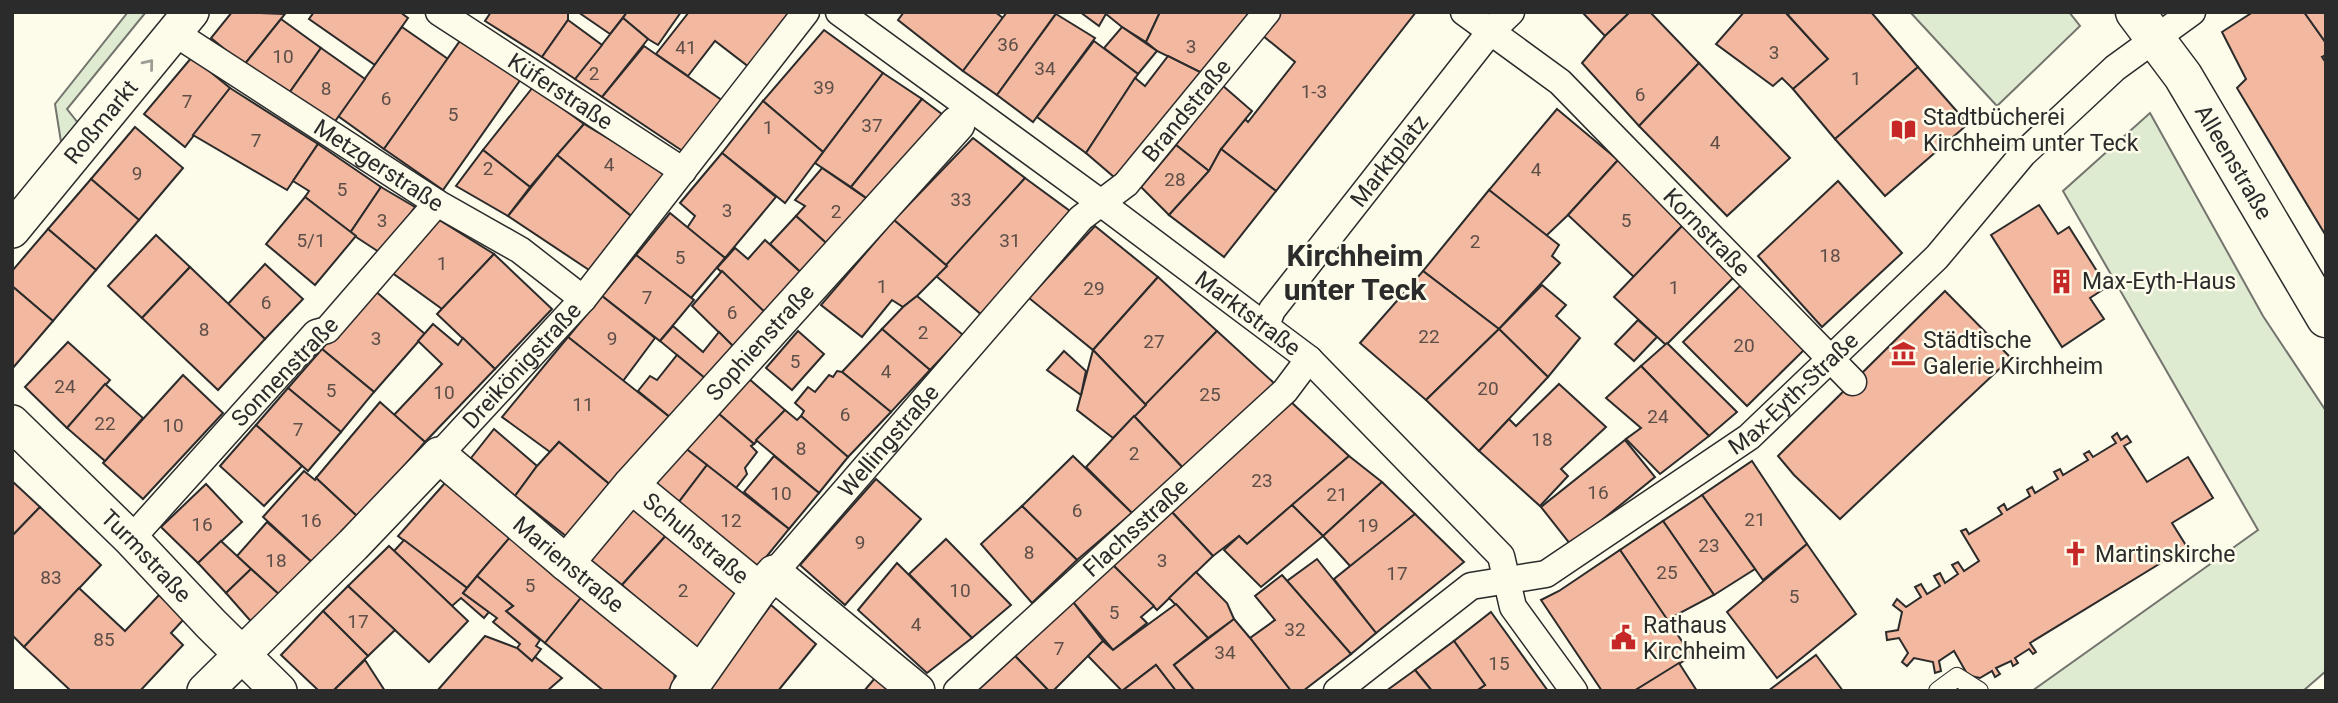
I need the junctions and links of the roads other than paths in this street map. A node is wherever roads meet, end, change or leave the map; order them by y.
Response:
1 (439, 12) edge
2 (806, 12) edge
3 (839, 12) edge
4 (1267, 12) edge
5 (1464, 12) edge
6 (1511, 12) edge
7 (2192, 12) edge
8 (867, 20) edge
9 (183, 22) edge
10 (2145, 25) edge
11 (1490, 32) junction
12 (957, 124) dead end
13 (683, 171) junction
14 (437, 203) junction
15 (1101, 203) junction
16 (12, 230) edge
17 (583, 299) junction
18 (2326, 318) edge
19 (1266, 325) junction
20 (1830, 358) junction
21 (1309, 359) junction
22 (1853, 382) dead end
23 (12, 423) edge
24 (439, 455) junction
25 (631, 485) junction
26 (131, 539) junction
27 (566, 563) junction
28 (1507, 580) junction
29 (766, 581) junction
30 (243, 656) junction
31 (694, 681) edge
32 (205, 691) edge
33 (279, 691) edge
34 (917, 691) edge
35 (957, 691) edge
36 (1337, 691) edge
37 (1574, 691) edge
38 (1938, 691) edge
39 (1979, 691) edge

1 - 13 street, Küferstraße
2 - 13 street, Dreikönigstraße
3 - 8 street, Marktstraße
4 - 15 street, Brandstraße
5 - 11 street
6 - 11 street, Marktplatz
7 - 10 street, Max-Eyth-Straße
8 - 15 street, Marktstraße
9 - 14 street, Metzgerstraße
16 -> 9 street, Roßmarkt
10 - 18 street, Alleenstraße
10 - 20 street, Max-Eyth-Straße
11 - 19 street, Marktplatz
11 - 20 street, Kornstraße
12 - 25 street, Sophienstraße
13 - 17 street, Dreikönigstraße
14 - 17 street, Metzgerstraße
14 - 26 street, Sonnenstraße
15 - 19 street, Marktstraße
15 - 29 street, Wellingstraße
17 - 24 street, Dreikönigstraße
19 - 21 street, Marktstraße
20 - 22 street, Kornstraße
20 - 28 street, Max-Eyth-Straße
21 - 28 street, Marktstraße
21 - 35 street, Flachsstraße
23 - 26 street, Turmstraße
24 - 27 street, Marienstraße
24 - 30 street, Dreikönigstraße
25 - 27 street, Sophienstraße
25 - 29 street, Schuhstraße
26 - 30 street, Turmstraße
27 - 31 street, Marienstraße
28 - 36 street, Max-Eyth-Straße
28 - 37 street, Marktstraße
29 - 31 street, Wellingstraße
29 - 34 street, Schuhstraße
30 - 32 street, Dreikönigstraße
30 - 33 street, Turmstraße
38 - 39 lane

